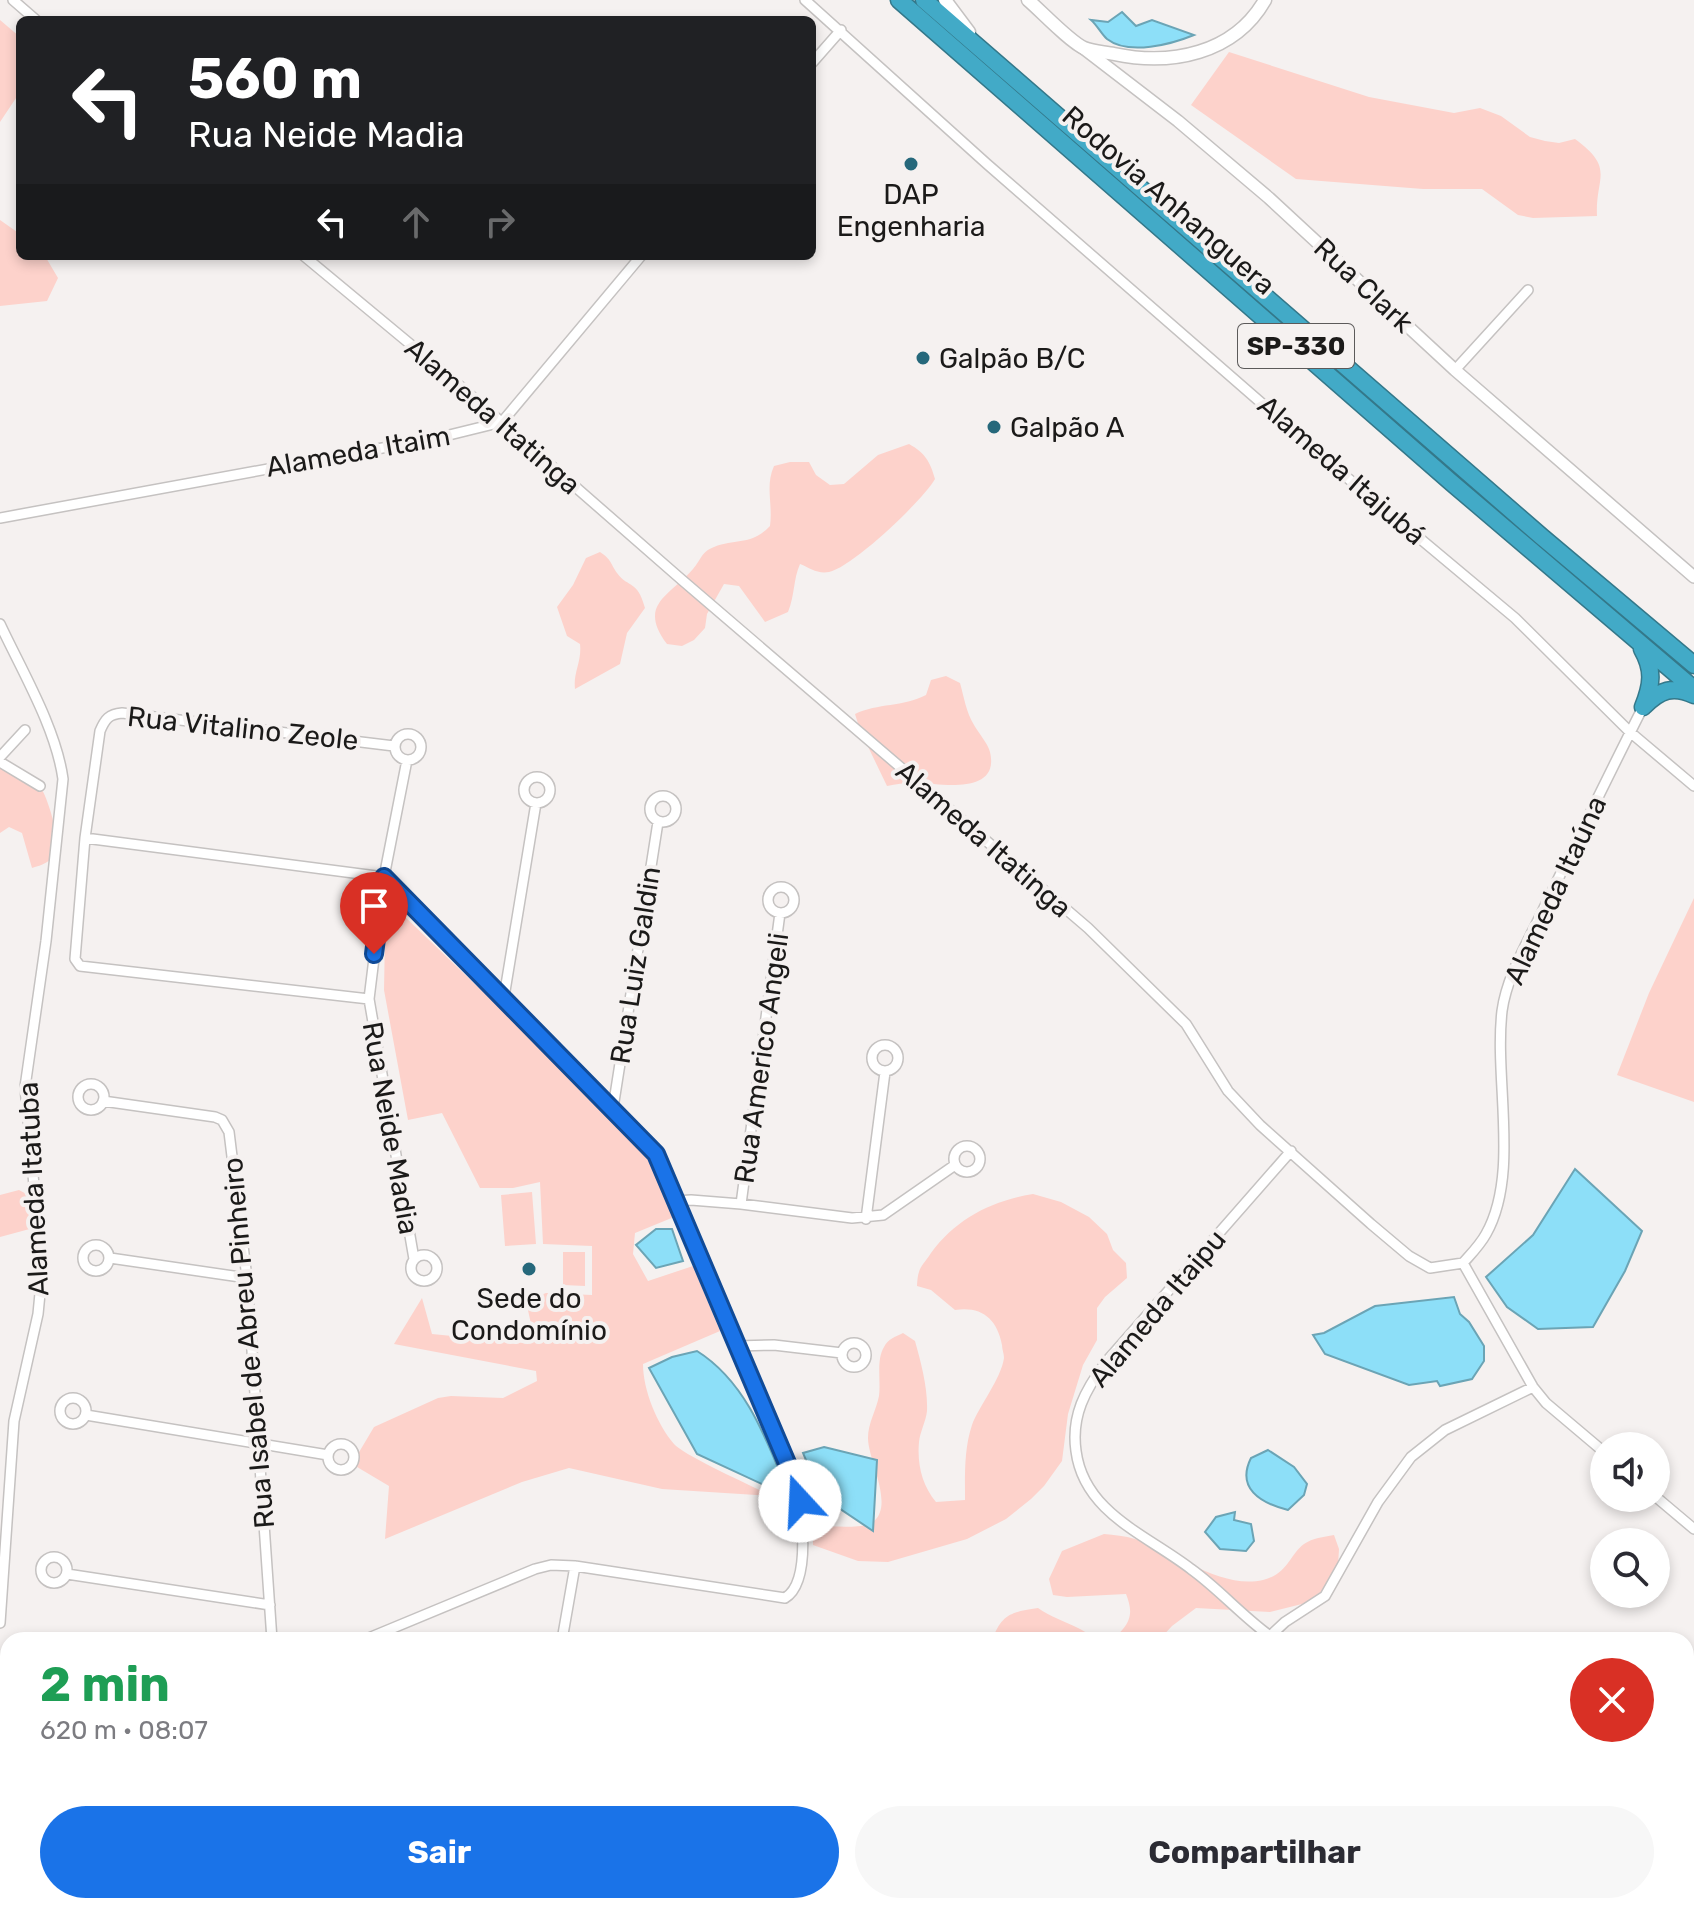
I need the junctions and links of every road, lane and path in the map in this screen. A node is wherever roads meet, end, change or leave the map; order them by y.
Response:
1 (13, 0) edge
2 (805, 0) edge
3 (899, 0) edge
4 (924, 0) edge
5 (945, 0) edge
6 (1028, 0) edge
7 (1265, 0) edge
8 (31, 16) edge
9 (841, 30) junction
10 (1082, 48) junction
11 (986, 54) junction
12 (816, 58) edge
13 (309, 260) edge
14 (638, 260) edge
15 (1528, 290) dead end
16 (1455, 370) junction
17 (502, 422) junction
18 (0, 518) edge
19 (1694, 577) edge
20 (0, 624) edge
21 (1637, 640) junction
22 (1694, 665) edge
23 (1694, 692) edge
24 (1643, 707) junction
25 (25, 730) dead end
26 (1630, 732) junction
27 (394, 746) junction
28 (0, 760) edge
29 (407, 760) junction
30 (40, 786) dead end
31 (1694, 786) edge
32 (536, 803) dead end
33 (658, 822) dead end
34 (85, 838) junction
35 (384, 877) junction
36 (780, 913) dead end
37 (504, 997) junction
38 (369, 999) junction
39 (885, 1072) dead end
40 (103, 1101) dead end
41 (613, 1108) junction
42 (1291, 1151) junction
43 (955, 1165) dead end
44 (676, 1201) junction
45 (741, 1204) junction
46 (866, 1219) junction
47 (110, 1258) dead end
48 (414, 1259) dead end
49 (1463, 1263) junction
50 (247, 1278) junction
51 (736, 1346) junction
52 (842, 1353) dead end
53 (1533, 1387) junction
54 (86, 1415) dead end
55 (1590, 1440) edge
56 (260, 1445) junction
57 (328, 1455) dead end
58 (1670, 1509) edge
59 (1694, 1529) edge
60 (575, 1566) junction
61 (67, 1574) dead end
62 (270, 1605) junction
63 (0, 1623) edge
64 (272, 1632) edge
65 (383, 1632) edge
66 (563, 1632) edge
67 (1263, 1632) edge
68 (1276, 1632) edge

1 - 8 street
2 - 9 street, Alameda Itajubá
3 - 21 highway, Rodovia Anhanguera / SP-330
4 - 11 highway, Rodovia Anhanguera / SP-330
5 - 11 main road
6 - 10 main road, Rua Clark
7 - 10 main road
9 - 12 street
9 - 26 street, Alameda Itajubá
10 - 16 street, Rua Clark
11 - 22 highway, Rodovia Anhanguera / SP-330
13 - 17 street, Alameda Itatinga
14 - 17 street
15 - 16 street
16 - 19 street, Rua Clark
17 - 18 street, Alameda Itaim
17 - 42 street, Alameda Itatinga
20 - 63 street, Alameda Itatuba
21 - 23 highway, Rodovia Anhanguera / SP-330
21 - 24 highway
23 - 24 highway
24 - 26 street, Alameda Itaúna
25 - 28 street
26 - 31 street, Alameda Itajubá
26 - 49 street, Alameda Itaúna
27 - 29 street, Rua Vitalino Zeole
27 - 29 street, Rua Vitalino Zeole
27 - 34 street, Rua Vitalino Zeole
28 - 30 street
29 - 35 street, Rua Neide Madia
32 - 37 street
33 - 41 street, Rua Luiz Galdin
34 - 35 street
34 - 38 street
35 - 37 street
35 - 38 street, Rua Neide Madia
36 - 45 street, Rua Americo Angeli
37 - 41 street
38 - 48 street, Rua Neide Madia
39 - 46 street
40 - 50 street, Rua Isabel de Abreu Pinheiro
41 - 44 street
42 - 49 street, Alameda Itatinga
42 - 67 street, Alameda Itaipu
43 - 46 street
44 - 45 street
44 - 51 street
45 - 46 street
47 - 50 street
49 - 53 street
50 - 56 street, Rua Isabel de Abreu Pinheiro
51 - 52 street
51 - 60 street
53 - 55 street
53 - 68 street
54 - 56 street
56 - 57 street
56 - 62 street, Rua Isabel de Abreu Pinheiro
58 - 59 street
60 - 65 street
60 - 66 street
61 - 62 street
62 - 64 street, Rua Isabel de Abreu Pinheiro

